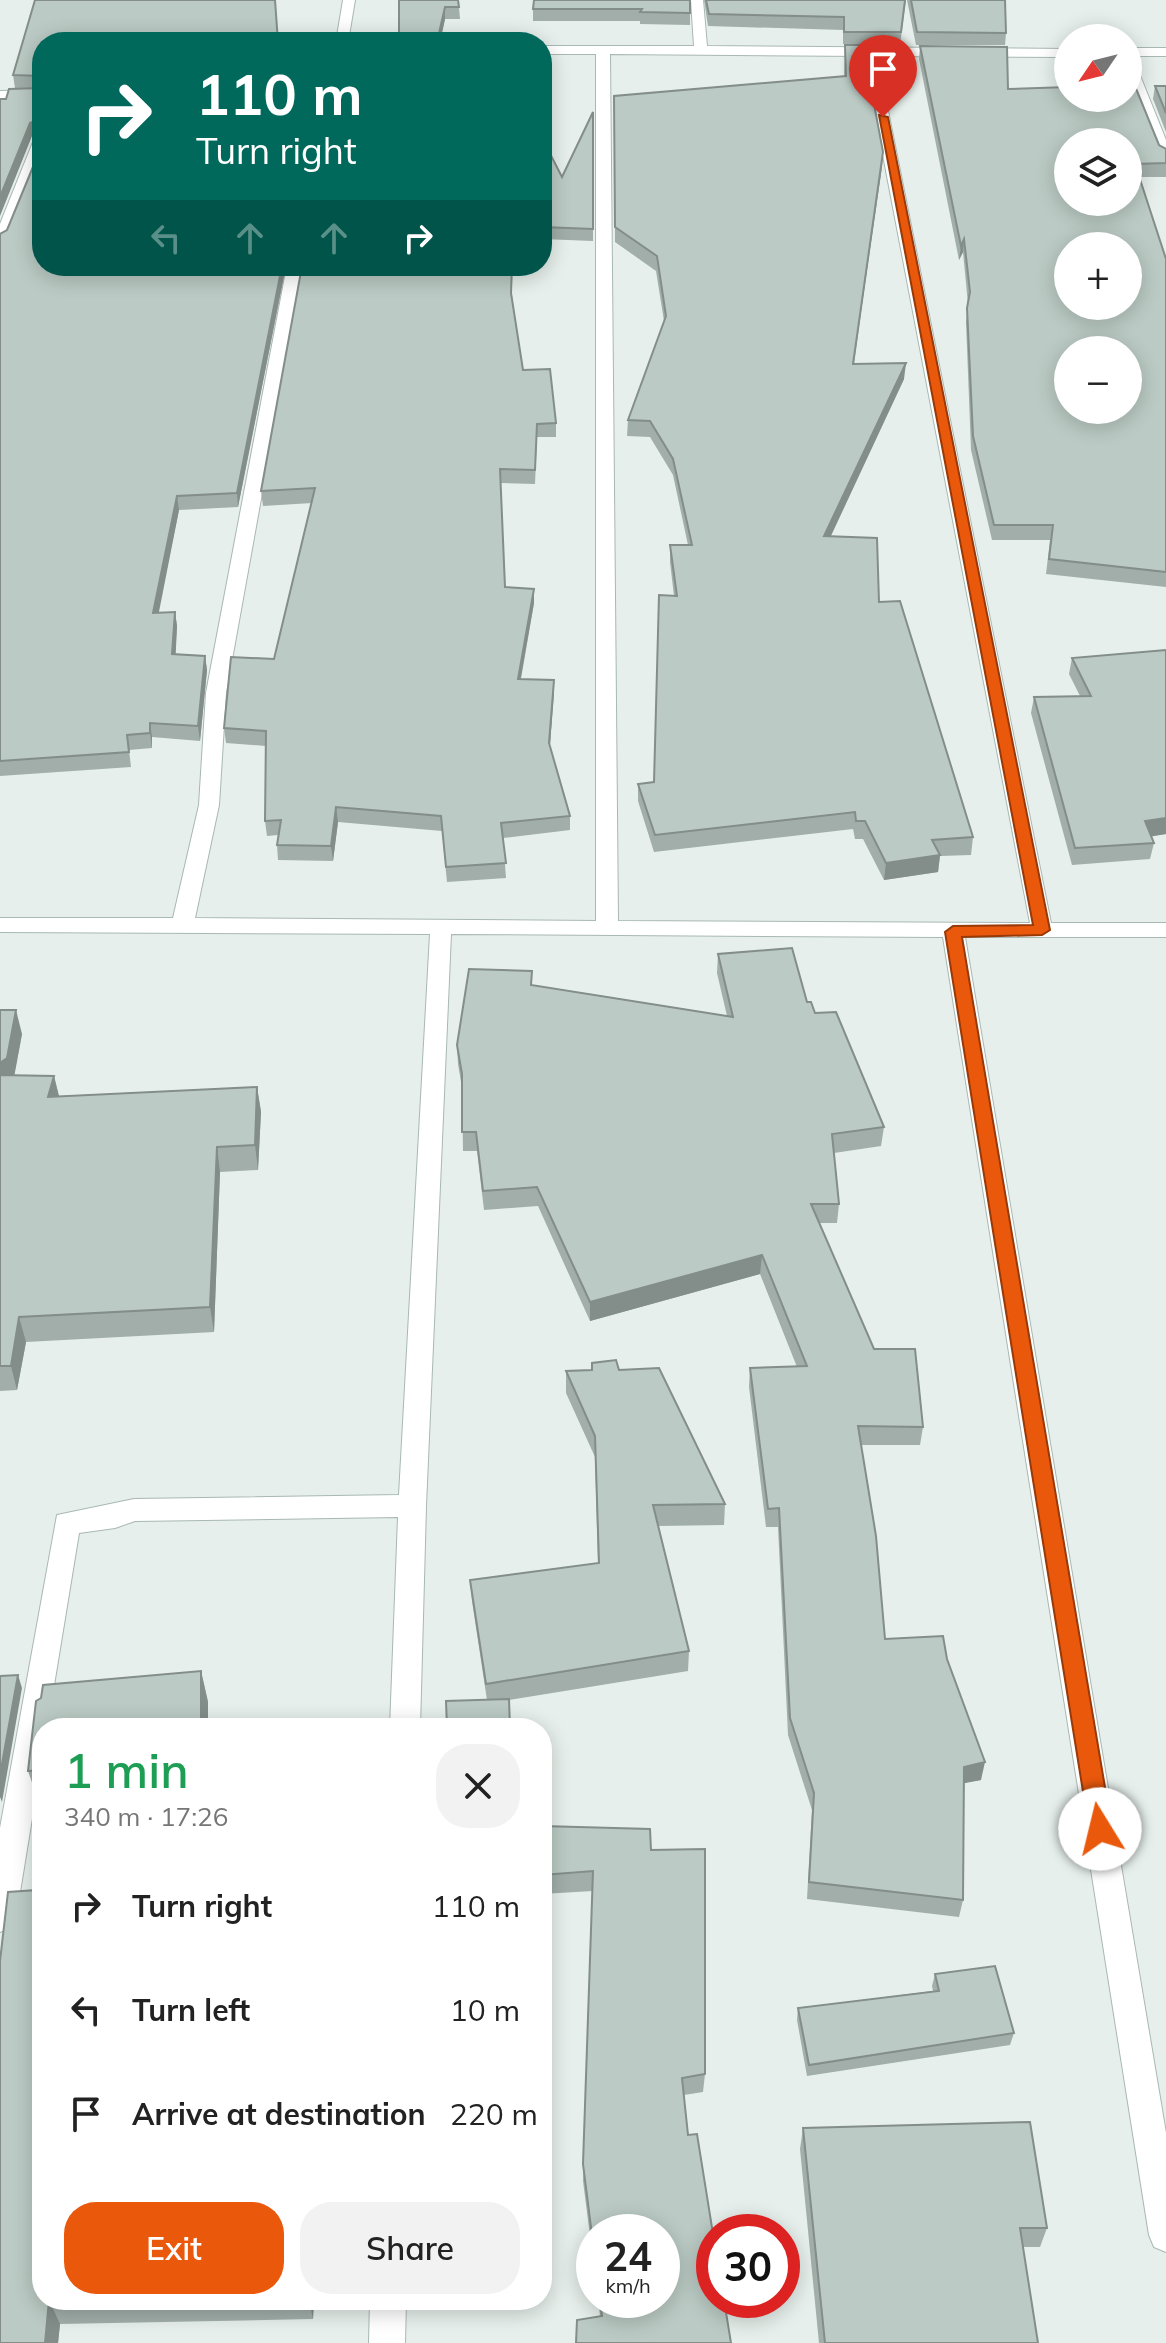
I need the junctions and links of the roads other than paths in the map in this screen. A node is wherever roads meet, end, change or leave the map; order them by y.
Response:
1 (349, 0) edge
2 (697, 0) edge
3 (344, 32) edge
4 (701, 48) junction
5 (603, 49) junction
6 (552, 50) edge
7 (1142, 52) edge
8 (1166, 52) edge
9 (1054, 53) edge
10 (870, 55) junction
11 (32, 94) edge
12 (0, 95) edge
13 (1142, 98) edge
14 (1166, 157) edge
15 (32, 162) edge
16 (0, 242) edge
17 (293, 276) edge
18 (0, 925) edge
19 (441, 926) junction
20 (607, 927) junction
21 (182, 928) junction
22 (1042, 930) junction
23 (1166, 930) edge
24 (953, 932) junction
25 (412, 1506) junction
26 (34, 1718) edge
27 (405, 1718) edge
28 (32, 1729) edge
29 (0, 1917) edge
30 (1166, 2235) edge
31 (388, 2310) edge
32 (387, 2343) edge

1 - 3 street
2 - 4 street
4 - 5 street
4 - 10 street
5 - 6 street
5 - 20 street
7 - 8 street
9 - 10 street
10 - 22 street
11 - 12 street
13 - 14 street
15 - 16 street
17 - 21 street
18 - 21 street
19 - 20 street
19 - 21 street
19 - 25 street
20 - 24 street
22 - 23 street
22 - 24 street
24 - 30 street
25 - 26 street
25 - 27 street
28 - 29 street
31 - 32 street

